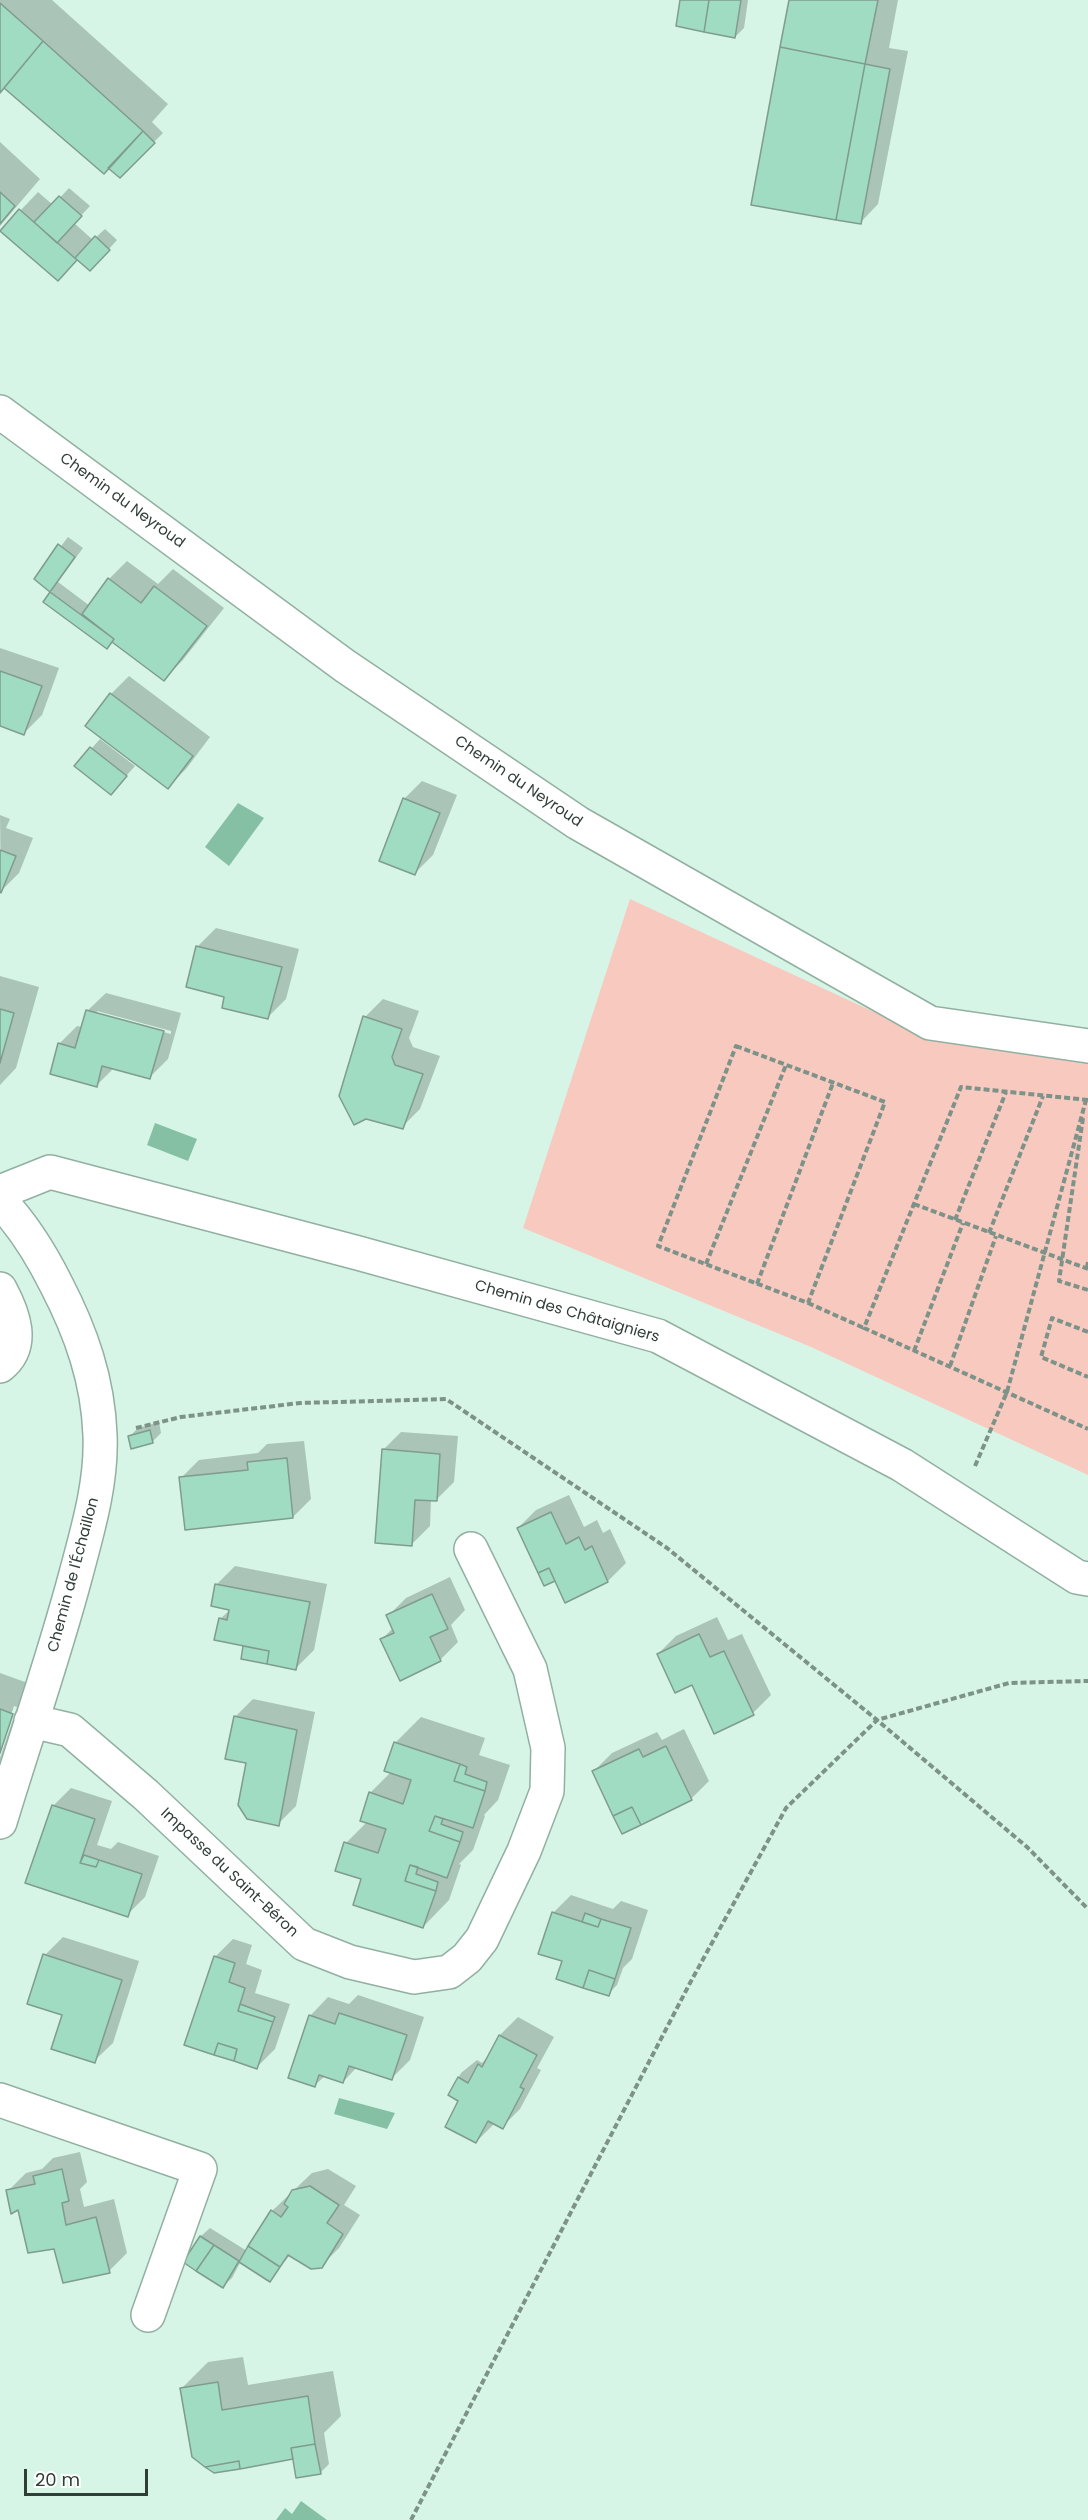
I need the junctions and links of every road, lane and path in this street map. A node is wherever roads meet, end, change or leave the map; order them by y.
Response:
1 (0, 412) edge
2 (1088, 1046) edge
3 (786, 1065) junction
4 (833, 1083) junction
5 (1006, 1092) junction
6 (1042, 1096) junction
7 (1087, 1100) edge
8 (0, 1192) edge
9 (0, 1201) edge
10 (914, 1204) junction
11 (955, 1220) junction
12 (963, 1223) junction
13 (989, 1233) junction
14 (996, 1236) junction
15 (1044, 1254) junction
16 (1062, 1261) junction
17 (1088, 1261) edge
18 (706, 1264) junction
19 (1087, 1269) edge
20 (757, 1284) junction
21 (0, 1289) edge
22 (1088, 1290) edge
23 (808, 1303) junction
24 (864, 1328) junction
25 (1088, 1332) edge
26 (914, 1351) junction
27 (0, 1366) edge
28 (950, 1366) junction
29 (1088, 1377) edge
30 (1007, 1392) junction
31 (1088, 1429) edge
32 (100, 1437) junction
33 (958, 1501) junction
34 (471, 1549) dead end
35 (1088, 1579) edge
36 (1088, 1681) edge
37 (877, 1720) junction
38 (31, 1721) junction
39 (0, 1822) edge
40 (1088, 1909) edge
41 (0, 2100) edge
42 (148, 2315) dead end
43 (411, 2520) edge

1 - 2 street, Chemin du Neyroud
3 - 4 path
3 - 18 path
3 - 18 path
4 - 20 path
4 - 23 path
5 - 6 path
5 - 10 path
5 - 11 path
6 - 7 path
6 - 13 path
7 - 15 path
7 - 16 path
8 - 33 street, Chemin des Châtaigniers
9 - 32 street, Chemin de l'Échaillon
10 - 11 path
10 - 24 path
11 - 12 path
12 - 13 path
12 - 26 path
13 - 14 path
14 - 15 path
14 - 28 path
15 - 16 path
15 - 30 path
16 - 19 path
16 - 22 path
17 - 19 path
18 - 20 path
20 - 23 path
21 - 27 street
23 - 24 path
24 - 26 path
25 - 29 path
26 - 28 path
28 - 30 path
30 - 31 path
30 - 33 path
32 - 37 path
32 - 38 street, Chemin de l'Échaillon
33 - 35 street, Chemin des Châtaigniers
34 - 38 street, Impasse du Saint-Béron
36 - 37 path
37 - 40 path
37 - 43 path
38 - 39 street, Chemin de l'Échaillon
41 - 42 street

